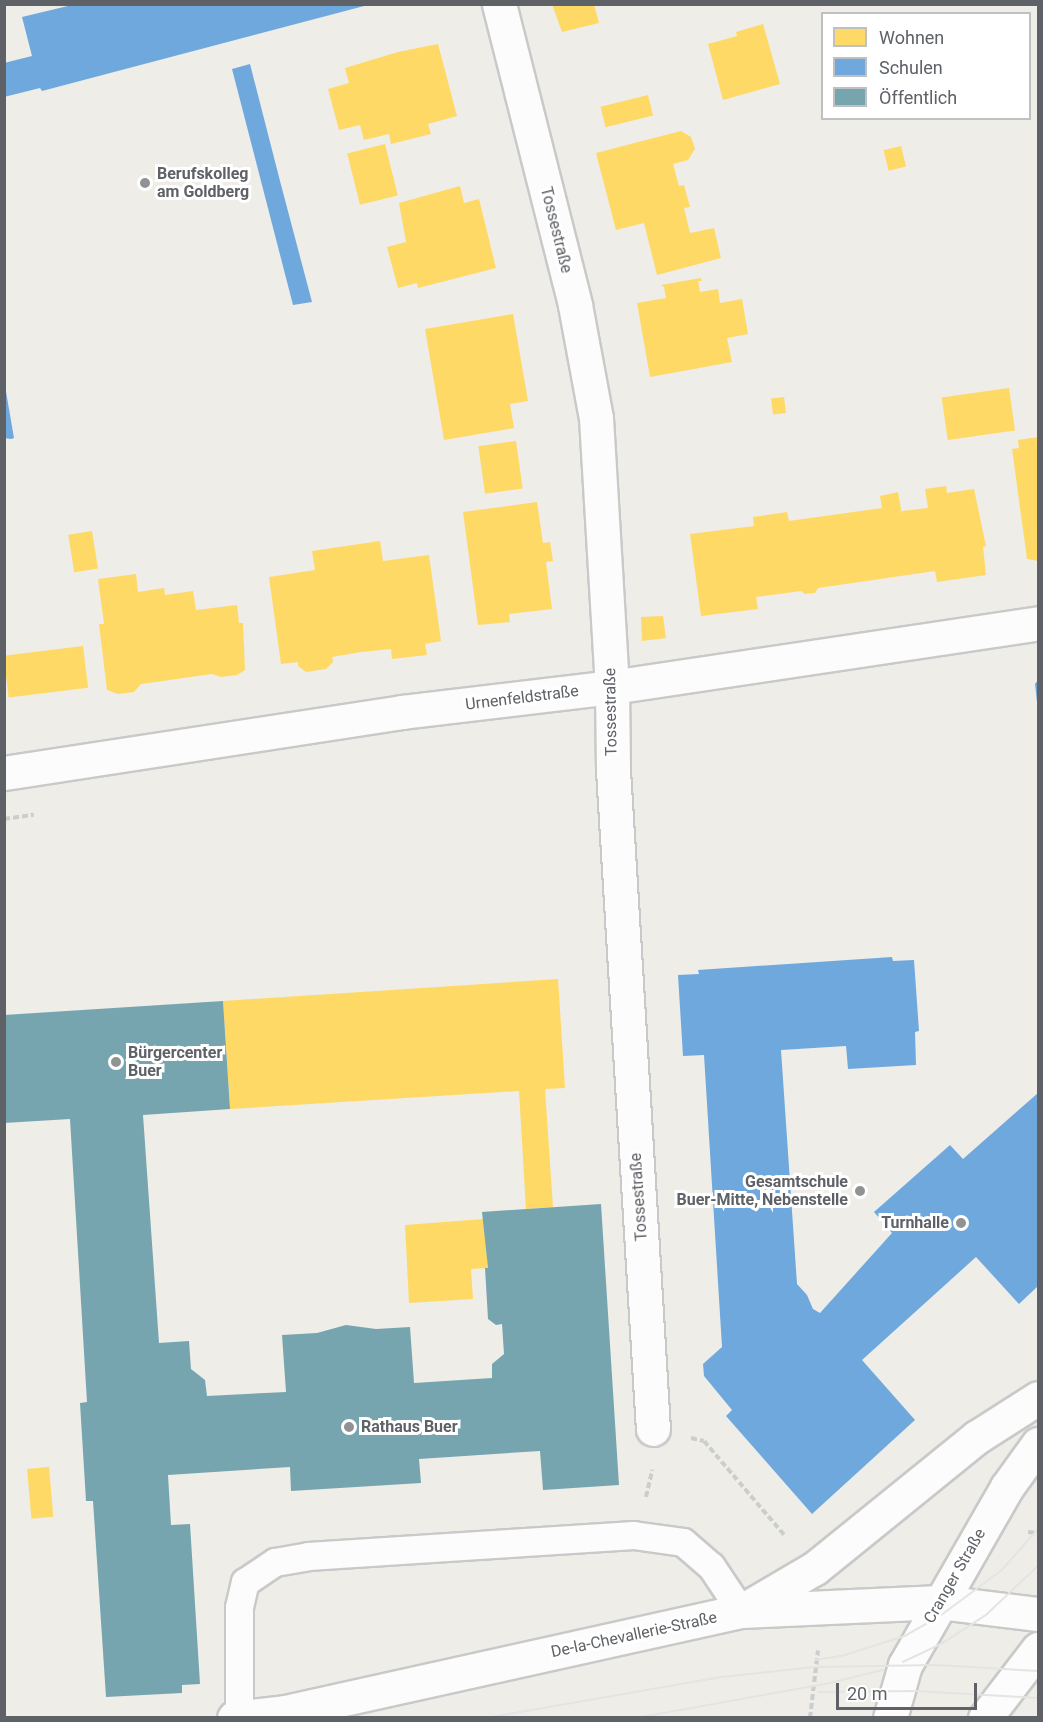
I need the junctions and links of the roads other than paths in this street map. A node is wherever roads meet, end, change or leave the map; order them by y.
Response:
1 (498, 4) edge
2 (1038, 623) edge
3 (612, 687) junction
4 (4, 773) edge
5 (1038, 1398) edge
6 (653, 1429) road end
7 (1038, 1444) edge
8 (940, 1602) junction
9 (741, 1611) junction
10 (1038, 1614) edge
11 (1038, 1649) edge
12 (239, 1717) edge
13 (234, 1718) edge
14 (890, 1718) edge
15 (985, 1718) edge

1 - 3 street, Tossestraße
2 - 3 street, Urnenfeldstraße
3 - 4 street, Urnenfeldstraße
3 - 6 street, Tossestraße
5 - 9 street
7 - 8 street, Cranger Straße
8 - 9 street, De-la-Chevallerie-Straße
8 - 10 street, De-la-Chevallerie-Straße
8 - 14 street, Cranger Straße
9 - 12 street, De-la-Chevallerie-Straße
9 - 12 lane
11 - 15 street
12 - 13 street, De-la-Chevallerie-Straße

